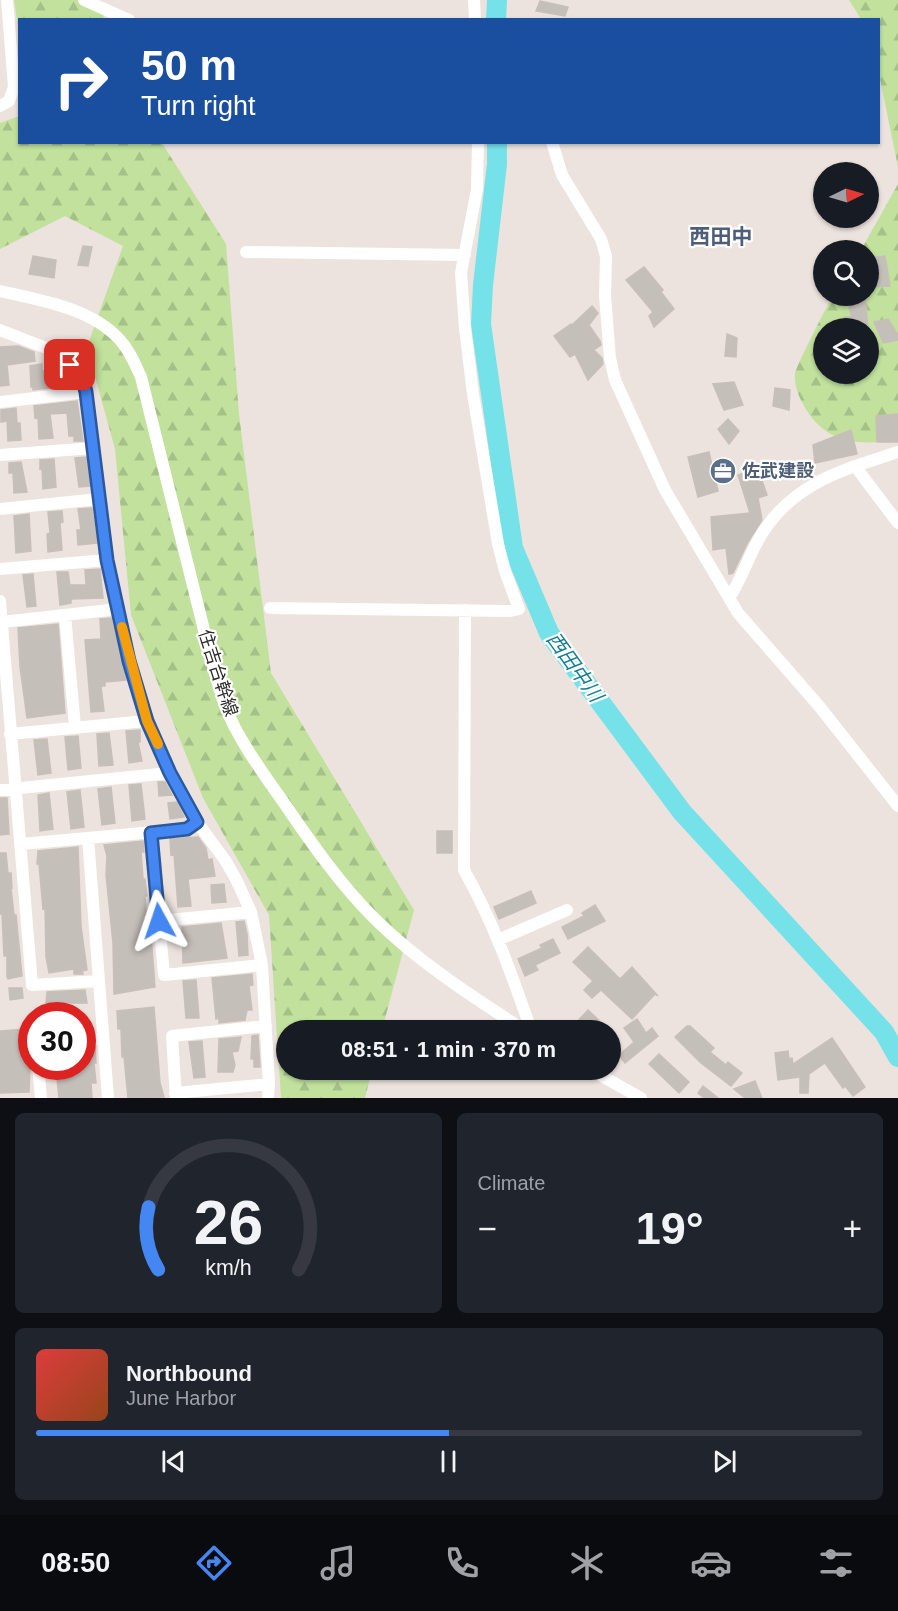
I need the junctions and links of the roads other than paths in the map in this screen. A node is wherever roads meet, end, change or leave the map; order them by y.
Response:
1 (7, 0) edge
2 (84, 0) edge
3 (474, 0) edge
4 (124, 18) edge
5 (475, 18) edge
6 (0, 106) edge
7 (478, 144) edge
8 (553, 144) edge
9 (246, 252) dead end
10 (465, 255) junction
11 (0, 291) edge
12 (0, 330) edge
13 (86, 392) junction
14 (0, 402) edge
15 (94, 448) junction
16 (898, 452) edge
17 (0, 455) edge
18 (855, 466) junction
19 (99, 499) junction
20 (0, 509) edge
21 (898, 523) edge
22 (107, 560) junction
23 (0, 569) edge
24 (729, 598) junction
25 (0, 601) edge
26 (270, 608) dead end
27 (118, 609) junction
28 (465, 610) junction
29 (65, 615) junction
30 (2, 622) junction
31 (147, 721) junction
32 (75, 727) junction
33 (10, 734) junction
34 (170, 773) junction
35 (15, 788) junction
36 (0, 790) edge
37 (898, 806) edge
38 (197, 822) junction
39 (151, 833) junction
40 (88, 838) junction
41 (21, 844) junction
42 (567, 910) dead end
43 (251, 912) junction
44 (159, 921) junction
45 (498, 940) junction
46 (262, 966) junction
47 (98, 981) junction
48 (509, 1020) edge
49 (528, 1020) edge
50 (266, 1026) junction
51 (103, 1038) junction
52 (96, 1039) edge
53 (39, 1080) edge
54 (609, 1080) edge
55 (269, 1084) junction
56 (176, 1095) edge
57 (41, 1098) edge
58 (108, 1098) edge
59 (268, 1098) edge
60 (641, 1098) edge

1 - 6 street
2 - 4 street
3 - 5 street
7 - 10 street
8 - 24 street
9 - 10 street
10 - 28 street
11 - 48 street, 住吉台幹線
12 - 13 street
13 - 14 street
13 - 15 street
15 - 17 street
15 - 19 street
16 - 18 street
18 - 21 street
18 - 24 street
19 - 20 street
19 - 22 street
22 - 23 street
22 - 27 street
24 - 37 street
25 - 30 street
26 - 28 street
27 - 29 street
27 - 31 street
28 - 45 street
29 - 30 street
29 - 32 street
30 - 33 street
31 - 32 street
31 - 34 street
32 - 33 street
33 - 35 street
34 - 35 street
34 - 38 street
35 - 36 street
35 - 41 street
38 - 39 street
38 - 43 street
39 - 40 street
39 - 44 street
40 - 41 street
40 - 47 street
41 - 47 street
42 - 45 street
43 - 44 street
43 - 46 street
44 - 46 street
45 - 49 street
46 - 50 street
47 - 51 street
50 - 55 street
50 - 56 street
51 - 52 street
51 - 58 street
53 - 57 street
54 - 60 street
55 - 56 street
55 - 59 street

